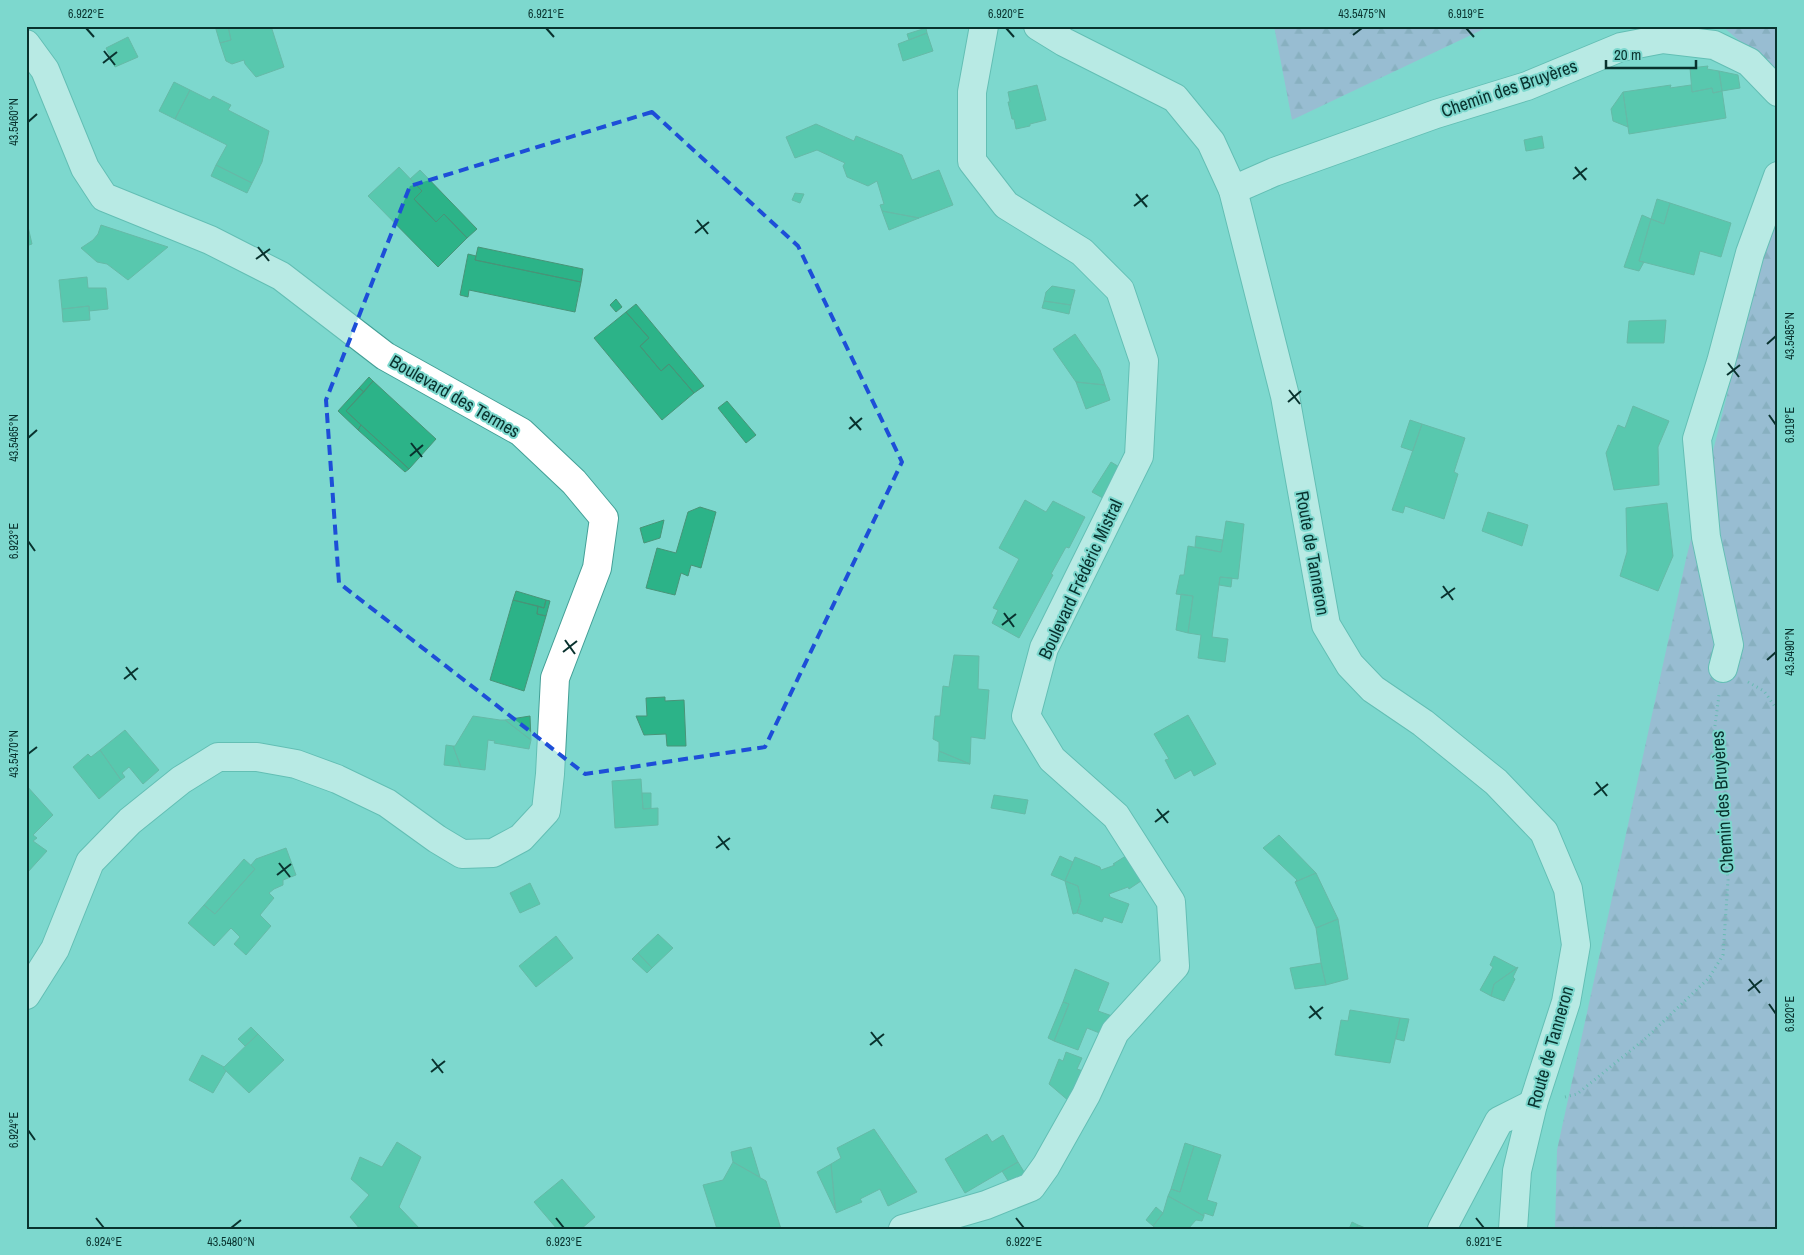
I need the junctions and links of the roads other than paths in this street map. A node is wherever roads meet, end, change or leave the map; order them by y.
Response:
1 (984, 26) edge
2 (1038, 26) edge
3 (26, 44) edge
4 (1778, 92) edge
5 (1778, 176) edge
6 (1234, 190) junction
7 (1723, 668) road end
8 (26, 995) edge
9 (1533, 1104) junction
10 (904, 1229) edge
11 (1442, 1229) edge
12 (1513, 1229) edge

1 - 10 street, Boulevard Frédéric Mistral
2 - 6 street, Route de Tanneron
3 - 8 street, Boulevard des Termes
4 - 6 street, Chemin des Bruyères
5 - 7 street
6 - 9 street, Route de Tanneron
9 - 11 street
9 - 12 street, Route de Tanneron

